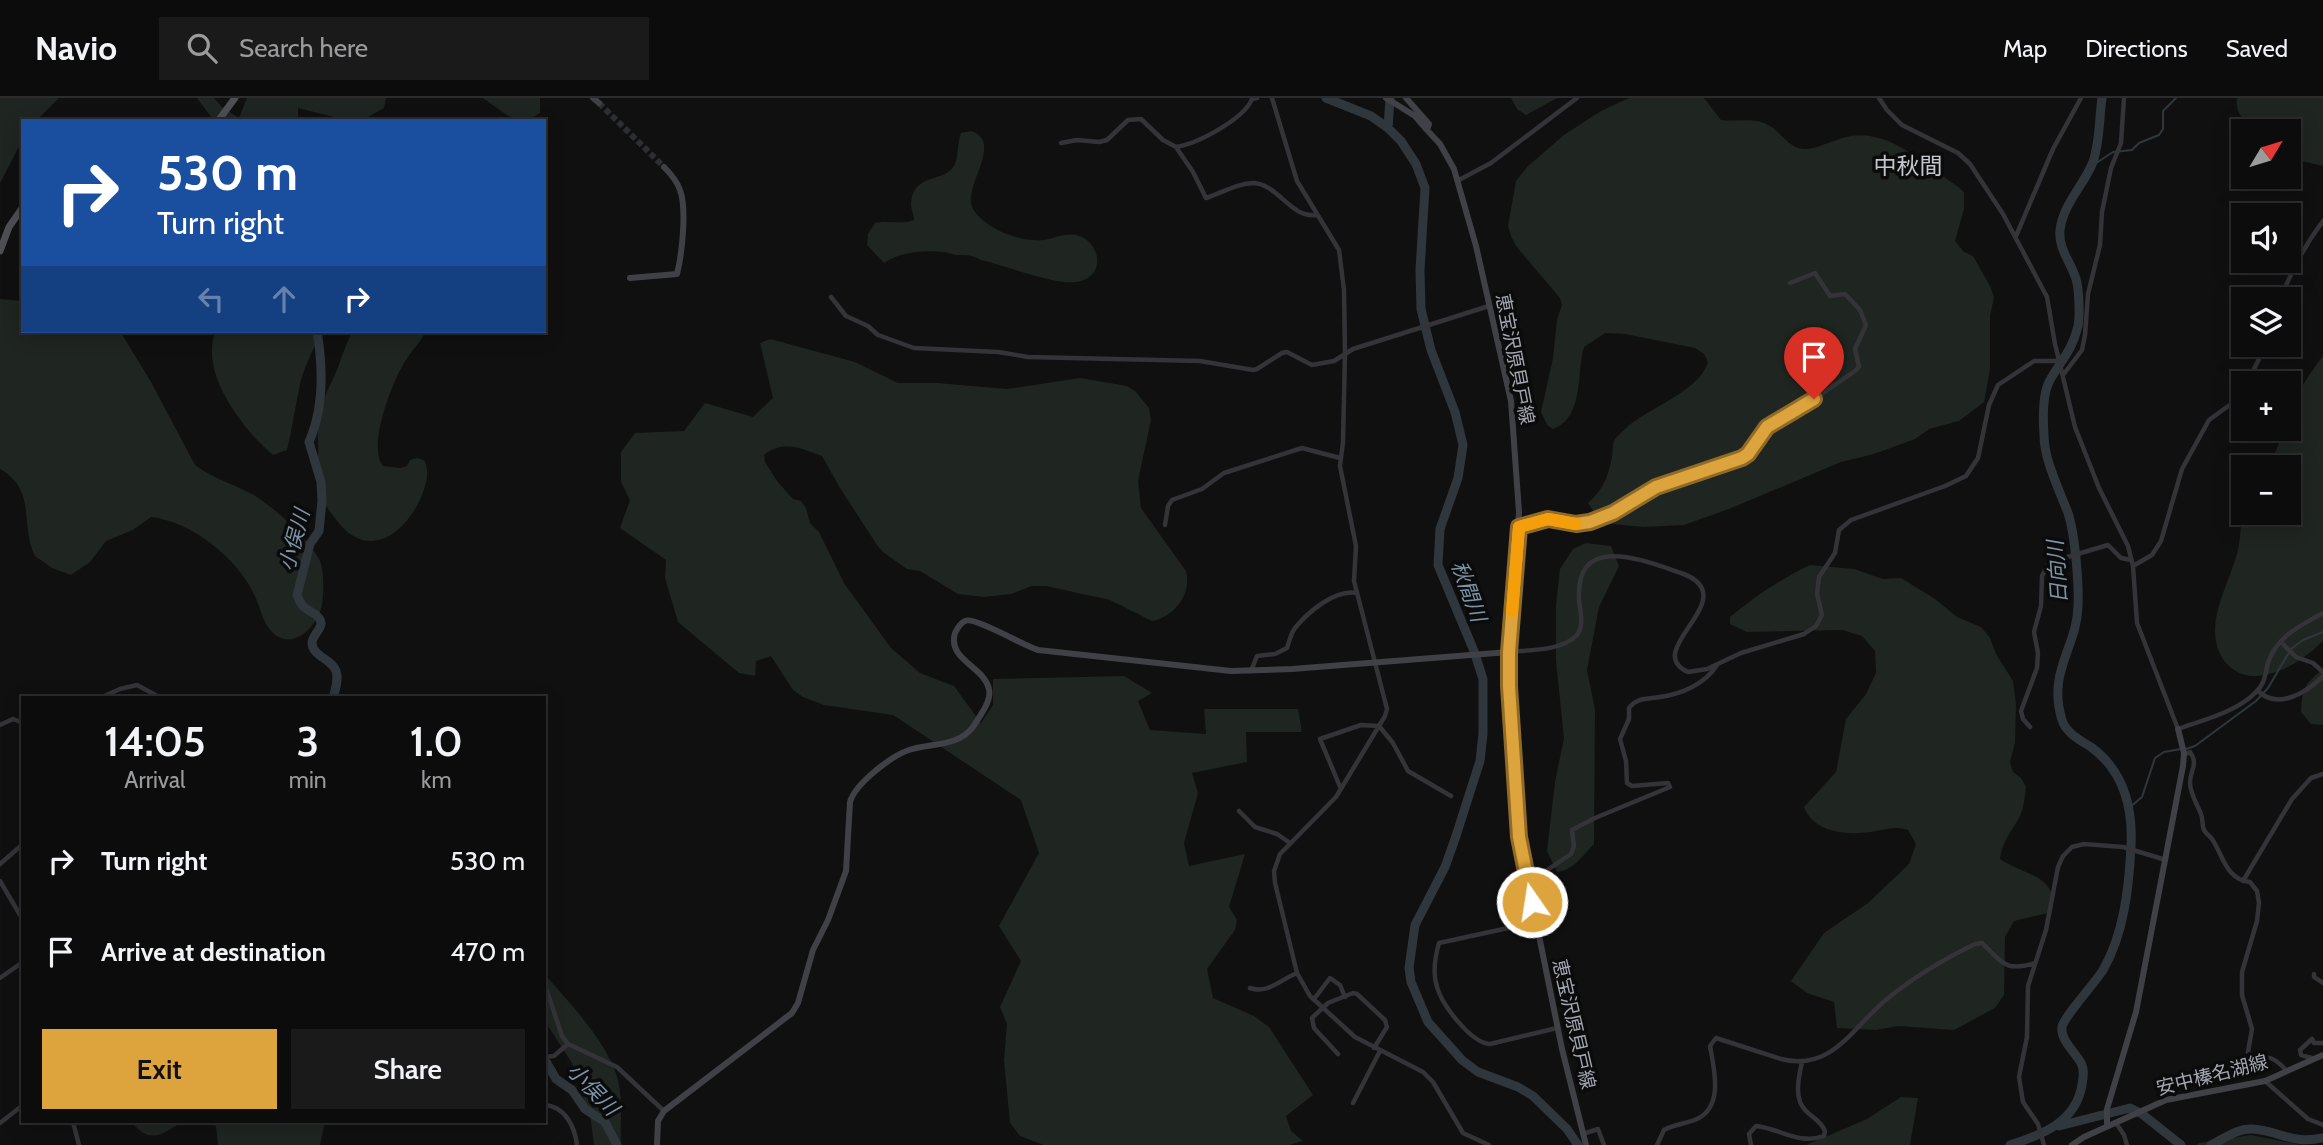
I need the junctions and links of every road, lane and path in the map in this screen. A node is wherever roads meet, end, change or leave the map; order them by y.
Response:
1 (235, 98) edge
2 (1256, 98) edge
3 (1272, 98) edge
4 (1386, 98) edge
5 (1577, 98) edge
6 (1879, 98) edge
7 (2081, 98) edge
8 (2124, 98) edge
9 (1409, 99) edge
10 (219, 119) edge
11 (1427, 130) junction
12 (1061, 144) dead end
13 (1176, 147) junction
14 (664, 167) tunnel mouth
15 (1457, 181) junction
16 (21, 210) edge
17 (1317, 215) junction
18 (2323, 221) edge
19 (2015, 237) junction
20 (0, 251) edge
21 (630, 278) dead end
22 (1790, 283) dead end
23 (2286, 287) edge
24 (831, 297) dead end
25 (1489, 306) junction
26 (1345, 353) junction
27 (2059, 362) junction
28 (2062, 374) junction
29 (2231, 404) edge
30 (1340, 457) junction
31 (1165, 525) dead end
32 (1519, 527) junction
33 (2133, 564) junction
34 (1357, 593) junction
35 (2323, 614) edge
36 (2281, 642) junction
37 (1509, 652) junction
38 (1375, 662) junction
39 (1718, 664) junction
40 (1251, 671) junction
41 (2323, 674) edge
42 (2258, 691) junction
43 (104, 696) edge
44 (157, 696) edge
45 (21, 722) edge
46 (0, 725) edge
47 (1379, 726) junction
48 (2030, 727) dead end
49 (2178, 729) junction
50 (2184, 752) junction
51 (2323, 774) edge
52 (1341, 789) junction
53 (1451, 796) dead end
54 (1239, 811) dead end
55 (1290, 843) junction
56 (21, 846) edge
57 (2166, 860) junction
58 (0, 864) edge
59 (0, 881) edge
60 (2243, 881) junction
61 (1527, 883) junction
62 (21, 917) edge
63 (1536, 922) junction
64 (2035, 963) junction
65 (21, 965) edge
66 (1297, 973) junction
67 (2314, 974) dead end
68 (0, 978) edge
69 (2323, 982) edge
70 (546, 988) edge
71 (1250, 988) dead end
72 (1345, 997) junction
73 (1314, 999) junction
74 (1323, 1008) junction
75 (1557, 1028) junction
76 (568, 1044) junction
77 (2323, 1044) edge
78 (1377, 1050) junction
79 (1338, 1054) dead end
80 (2323, 1055) edge
81 (546, 1057) edge
82 (2315, 1059) junction
83 (1801, 1062) junction
84 (2287, 1071) junction
85 (2265, 1081) junction
86 (1353, 1103) dead end
87 (546, 1105) edge
88 (21, 1107) edge
89 (664, 1111) junction
90 (2115, 1122) junction
91 (0, 1123) edge
92 (73, 1123) edge
93 (2323, 1125) edge
94 (2107, 1126) junction
95 (1583, 1134) junction
96 (79, 1145) edge
97 (577, 1145) edge
98 (657, 1145) edge
99 (1489, 1145) edge
100 (1586, 1145) edge
101 (1604, 1145) edge
102 (1657, 1145) edge
103 (1751, 1145) edge
104 (2044, 1145) edge
105 (2072, 1145) edge
106 (2127, 1145) edge

1 - 10 main road
2 - 13 street
3 - 17 street
4 - 11 street, 恵宝沢原貝戸線
5 - 15 street
6 - 19 street
7 - 19 street
8 - 28 street
9 - 11 street, 恵宝沢原貝戸線
11 - 15 street, 恵宝沢原貝戸線
12 - 13 street
13 - 17 street
14 - 21 street
15 - 25 street, 恵宝沢原貝戸線
16 - 20 main road
17 - 26 street
18 - 23 street
19 - 27 street
22 - 32 street
24 - 26 street
25 - 26 street
25 - 32 street, 恵宝沢原貝戸線
26 - 30 street
27 - 28 street
27 - 39 street
28 - 33 street
29 - 33 street
30 - 31 street
30 - 34 street
32 - 37 street, 恵宝沢原貝戸線
33 - 48 street
33 - 49 street
34 - 38 street
34 - 40 street
35 - 36 street
36 - 41 street
36 - 42 street
37 - 38 street
37 - 39 street
37 - 61 street, 恵宝沢原貝戸線
38 - 40 street
38 - 47 street
39 - 61 street
40 - 89 street
41 - 42 street
42 - 49 street
43 - 44 street
45 - 46 street
47 - 52 street
47 - 52 street
47 - 53 street
49 - 50 street
50 - 57 street
50 - 60 street
51 - 60 street
52 - 55 street
54 - 55 street
55 - 66 street
56 - 58 street
57 - 64 street
57 - 94 street
59 - 62 street
60 - 84 street
61 - 63 street, 恵宝沢原貝戸線
63 - 75 street, 恵宝沢原貝戸線
63 - 75 street
64 - 83 street
64 - 104 street
65 - 68 street
66 - 71 street
66 - 73 street
67 - 69 street
70 - 76 street
72 - 73 street
72 - 74 street
72 - 78 street
73 - 74 street
74 - 78 street
74 - 79 street
75 - 95 street, 恵宝沢原貝戸線
76 - 81 street
76 - 89 street
77 - 82 street
78 - 86 street
78 - 99 street
80 - 82 street, 安中榛名湖線
82 - 84 street, 安中榛名湖線
83 - 102 street
83 - 103 street
84 - 85 street, 安中榛名湖線
85 - 90 street, 安中榛名湖線
85 - 93 street
87 - 97 street
88 - 91 street
89 - 98 street
90 - 94 street, 安中榛名湖線
90 - 106 street
92 - 96 street
94 - 105 street, 安中榛名湖線
95 - 100 street, 恵宝沢原貝戸線
95 - 101 street

